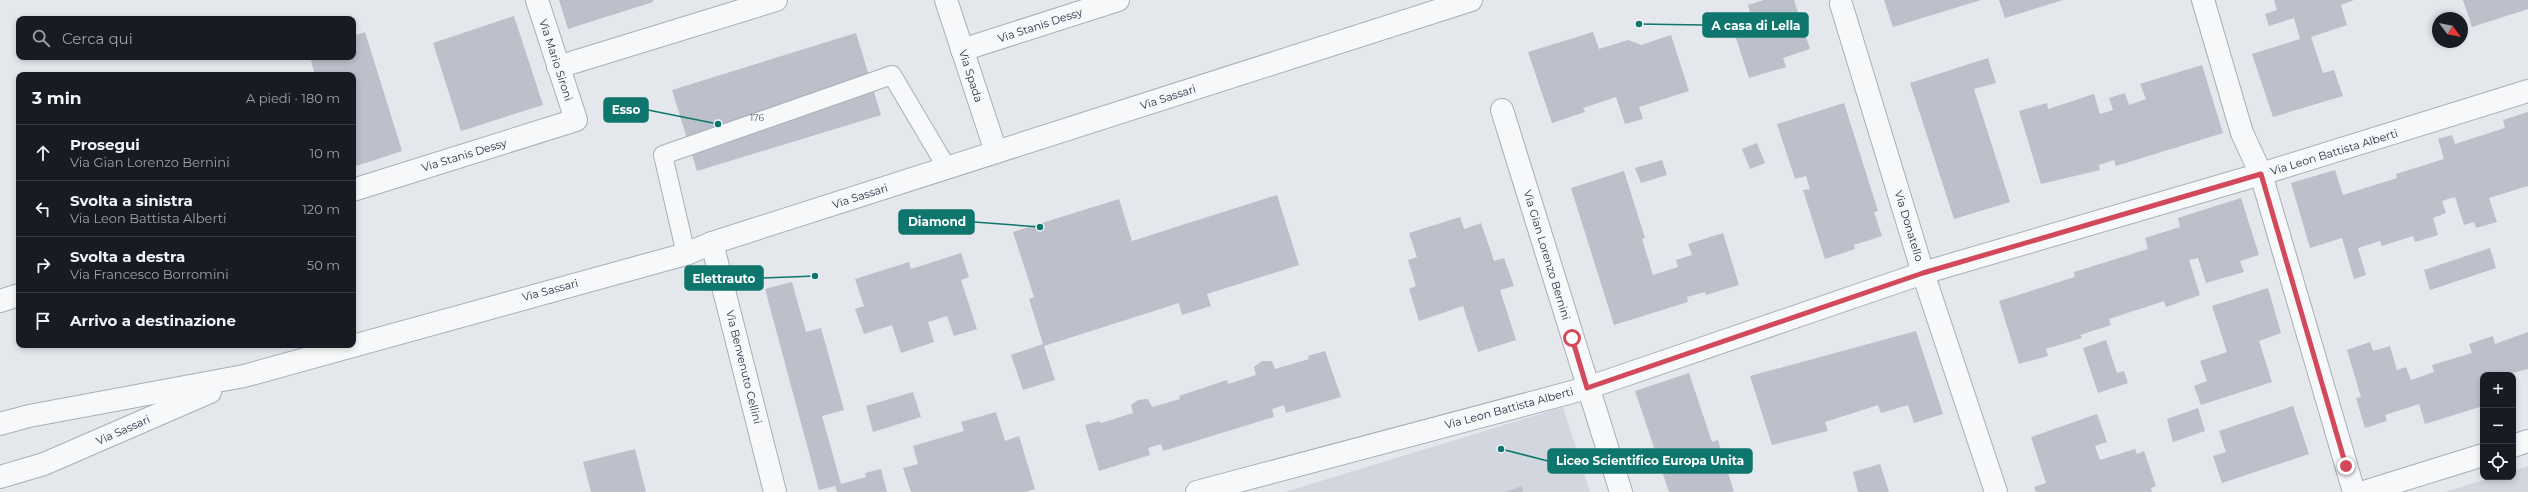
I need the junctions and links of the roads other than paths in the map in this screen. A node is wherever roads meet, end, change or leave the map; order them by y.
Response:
1 (537, 0) edge
2 (776, 0) edge
3 (946, 0) edge
4 (1118, 0) edge
5 (1470, 0) edge
6 (2203, 0) edge
7 (1841, 4) dead end
8 (962, 50) junction
9 (558, 66) junction
10 (2528, 91) edge
11 (1502, 110) dead end
12 (576, 120) joint
13 (996, 152) junction
14 (947, 168) junction
15 (2261, 174) junction
16 (356, 189) edge
17 (712, 243) junction
18 (686, 254) junction
19 (1923, 273) junction
20 (16, 296) edge
21 (0, 301) edge
22 (356, 345) edge
23 (345, 348) edge
24 (244, 376) junction
25 (1587, 388) junction
26 (0, 424) edge
27 (2528, 441) edge
28 (2516, 445) edge
29 (2480, 456) edge
30 (0, 477) edge
31 (775, 492) edge
32 (1197, 492) edge
33 (1621, 492) edge
34 (1996, 492) edge
35 (2354, 492) edge
36 (2364, 492) edge

1 - 9 street, Via Mario Sironi
2 - 9 street
3 - 8 street, Via Spada
4 - 8 street, Via Stanis Dessy
5 - 13 street, Via Sassari
6 - 15 street
7 - 19 street, Via Donatello
8 - 13 street, Via Spada
9 - 12 street, Via Mario Sironi
10 - 15 street, Via Leon Battista Alberti
11 - 25 street, Via Gian Lorenzo Bernini
12 - 16 street, Via Stanis Dessy
13 - 14 street, Via Sassari
14 - 17 street, Via Sassari
14 - 18 lane
15 - 19 street, Via Leon Battista Alberti
15 - 35 street
17 - 18 street, Via Sassari
17 - 31 street, Via Benvenuto Cellini
18 - 22 street, Via Sassari
19 - 25 street, Via Leon Battista Alberti
19 - 34 street, Via Donatello
20 - 21 street
23 - 24 street, Via Sassari
24 - 26 street, Via Sassari
24 - 30 street, Via Sassari
25 - 32 street, Via Leon Battista Alberti
25 - 33 street, Via Gian Lorenzo Bernini
27 - 28 street
29 - 36 street

